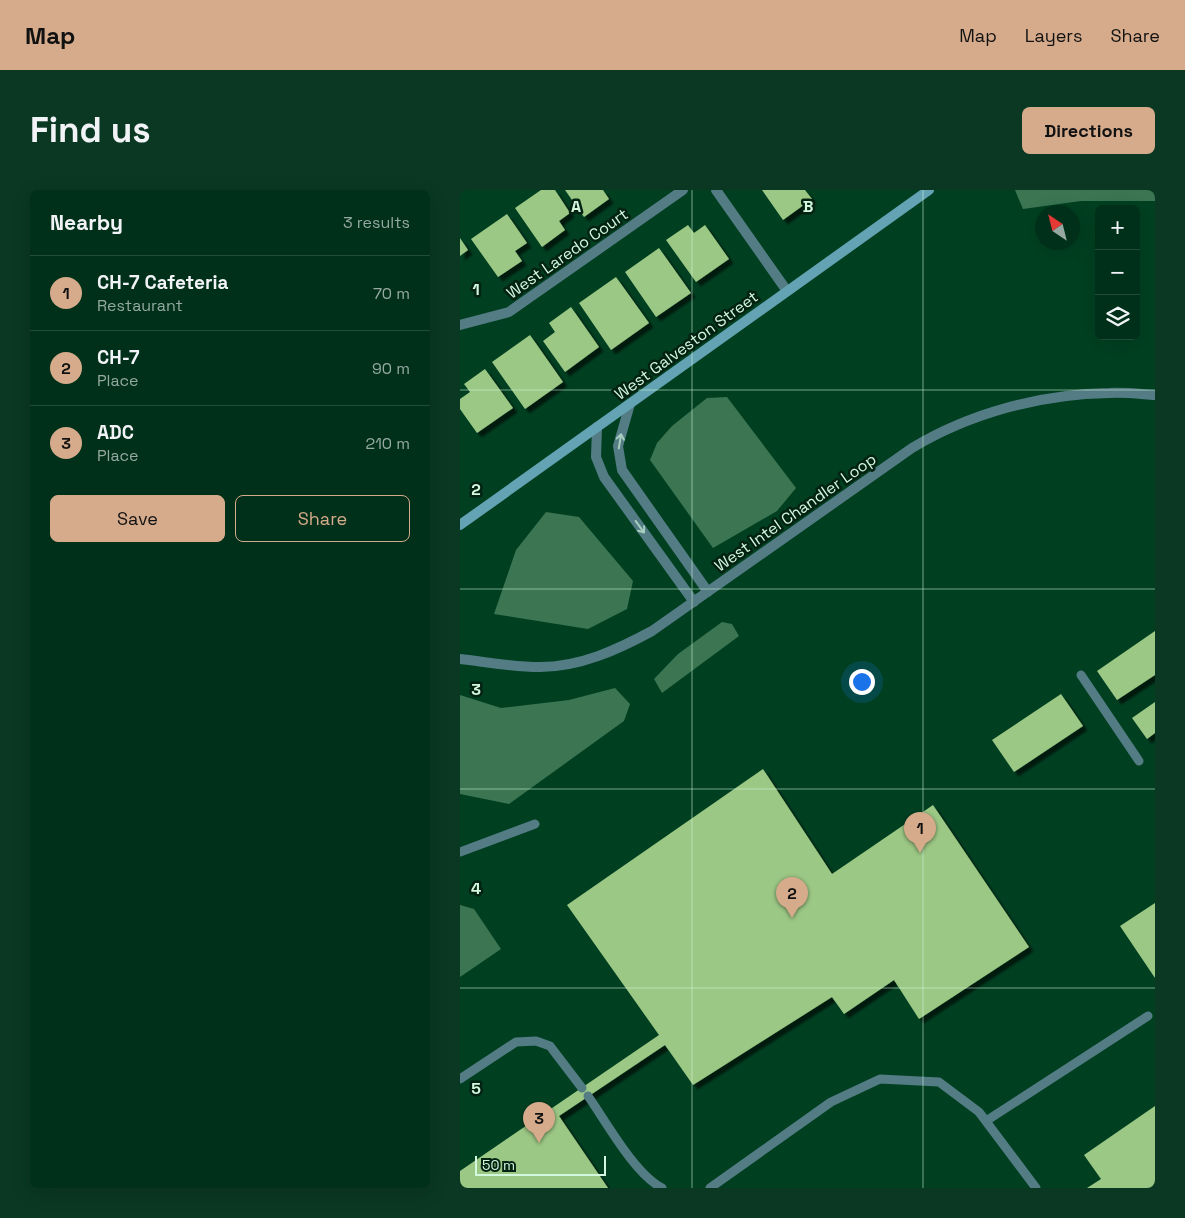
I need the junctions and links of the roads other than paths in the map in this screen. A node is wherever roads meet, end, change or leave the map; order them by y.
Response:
1 (683, 190) edge
2 (716, 190) edge
3 (929, 190) edge
4 (787, 291) junction
5 (460, 324) edge
6 (1155, 395) edge
7 (630, 404) junction
8 (597, 427) junction
9 (460, 525) edge
10 (708, 592) junction
11 (694, 602) junction
12 (460, 658) edge
13 (1081, 675) dead end
14 (1139, 761) dead end
15 (535, 824) dead end
16 (460, 852) edge
17 (1148, 1016) dead end
18 (460, 1079) edge
19 (582, 1088) dead end
20 (588, 1096) dead end
21 (986, 1121) junction
22 (662, 1188) edge
23 (710, 1188) edge
24 (1036, 1188) edge

1 - 5 street, West Laredo Court
2 - 4 street
3 - 4 street, West Galveston Street
4 - 7 street, West Galveston Street
6 - 10 street, West Intel Chandler Loop
7 - 8 street, West Galveston Street
10 -> 7 street
8 - 9 street, West Galveston Street
8 -> 11 street
10 - 11 street, West Intel Chandler Loop
11 - 12 street, West Intel Chandler Loop
13 - 14 lane
15 - 16 lane
17 - 21 lane
18 - 19 lane
20 - 22 lane
21 - 23 lane
21 - 24 lane

